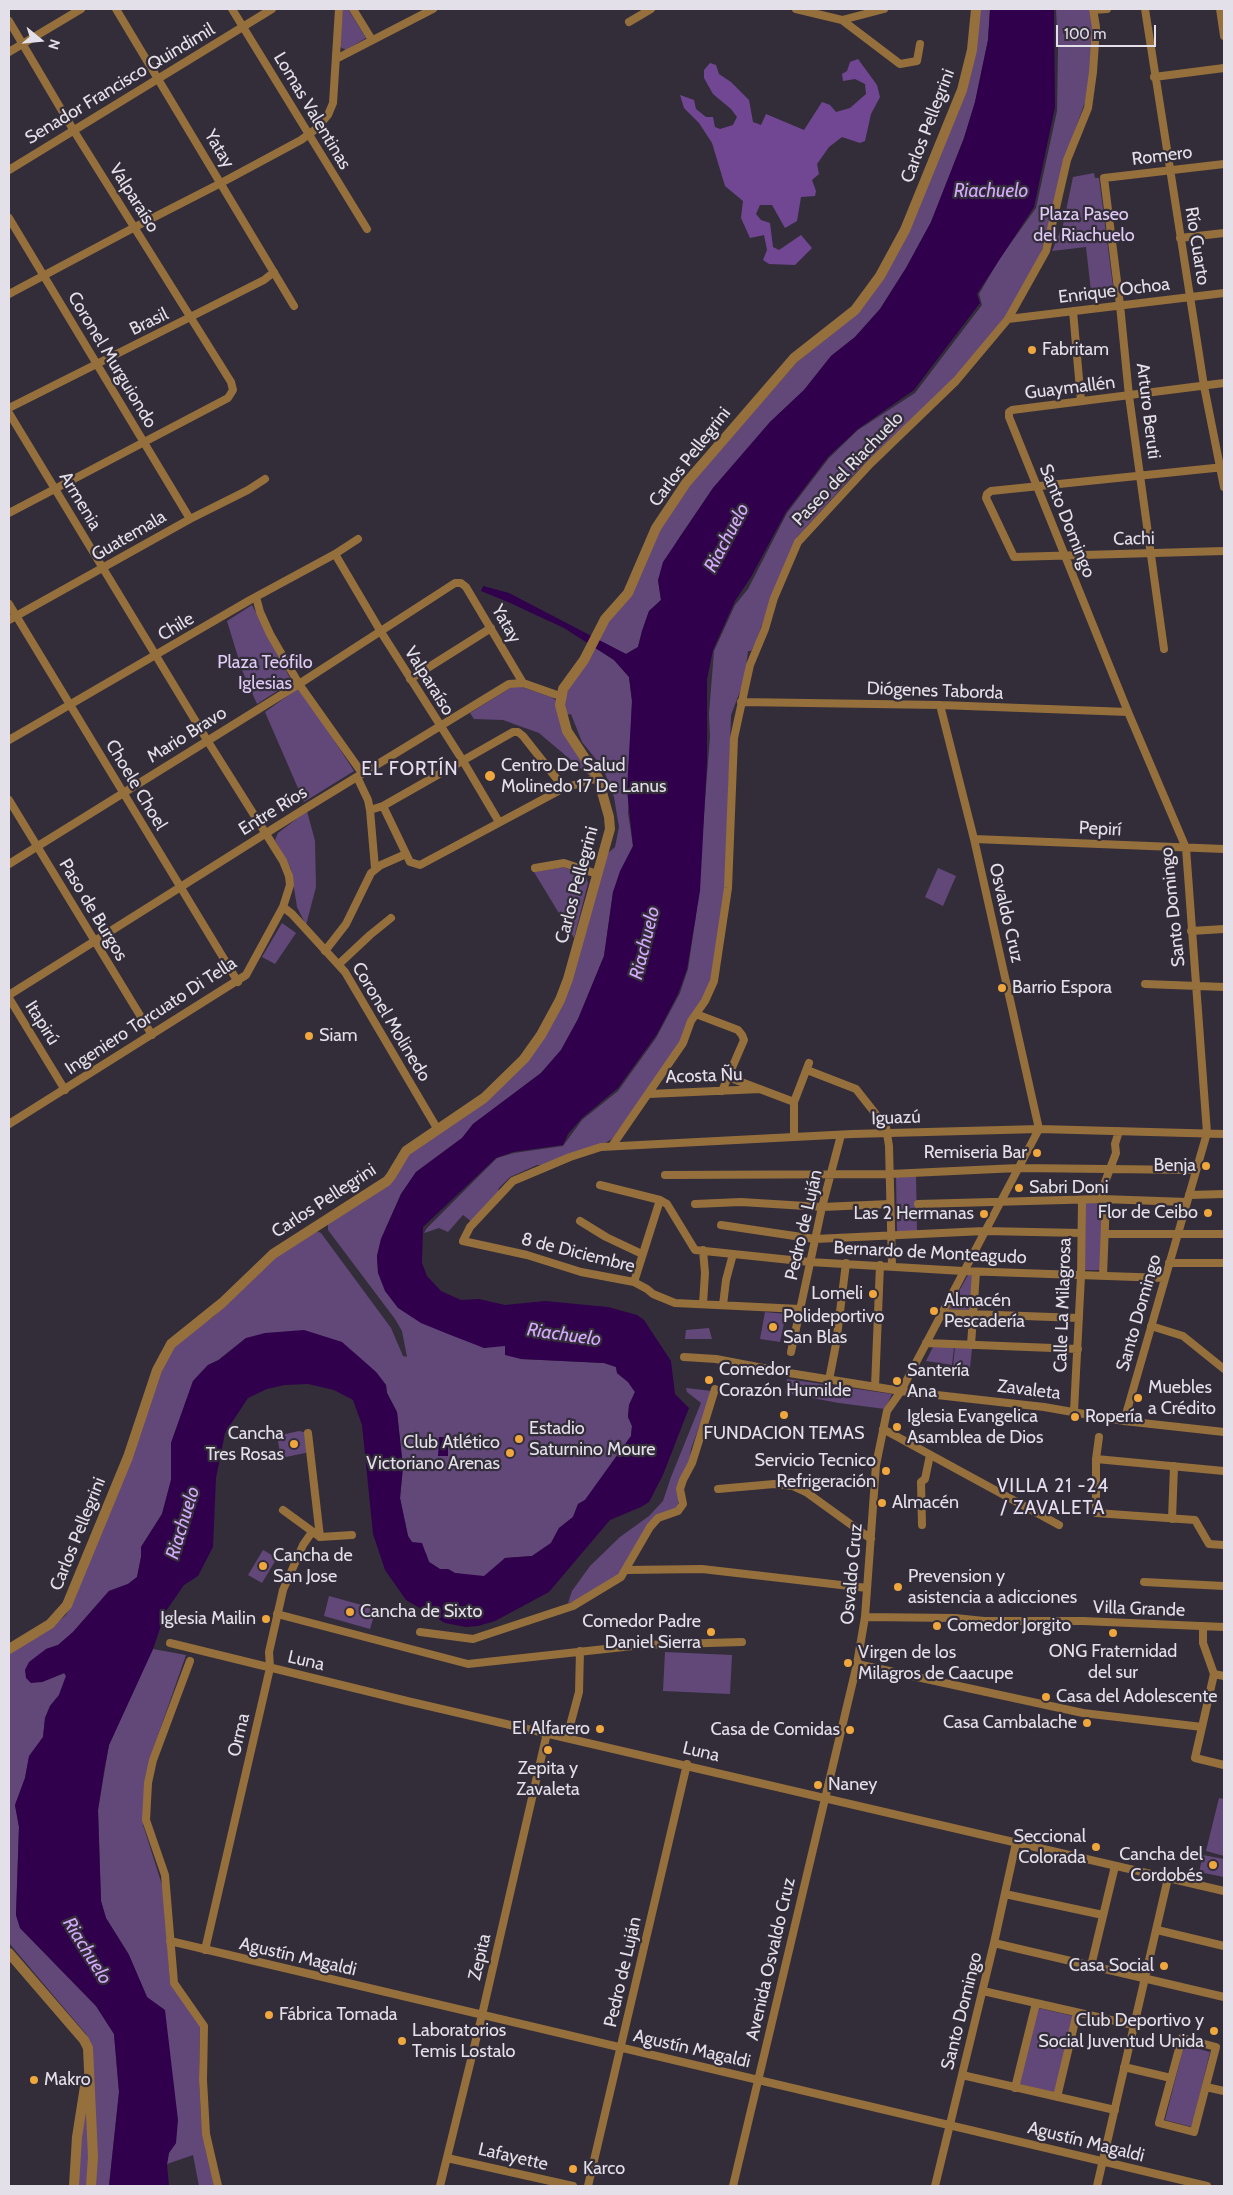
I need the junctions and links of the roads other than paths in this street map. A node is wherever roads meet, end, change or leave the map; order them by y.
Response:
1 (81, 9) edge
2 (116, 9) edge
3 (232, 9) edge
4 (272, 9) edge
5 (339, 9) edge
6 (353, 9) edge
7 (433, 9) edge
8 (650, 9) edge
9 (796, 9) edge
10 (884, 9) edge
11 (976, 9) edge
12 (1093, 9) edge
13 (1107, 9) edge
14 (1145, 9) edge
15 (1220, 9) edge
16 (842, 20) junction
17 (9, 21) edge
18 (629, 22) dead end
19 (243, 26) junction
20 (1224, 36) edge
21 (372, 40) junction
22 (23, 44) junction
23 (920, 44) dead end
24 (9, 52) edge
25 (336, 59) junction
26 (1224, 68) edge
27 (1154, 77) junction
28 (159, 79) junction
29 (74, 131) junction
30 (309, 134) junction
31 (1224, 164) edge
32 (9, 170) edge
33 (1170, 170) junction
34 (1104, 178) joint
35 (221, 183) junction
36 (9, 218) edge
37 (135, 227) junction
38 (367, 229) dead end
39 (1224, 233) edge
40 (1180, 238) junction
41 (274, 272) junction
42 (44, 277) junction
43 (9, 294) edge
44 (1224, 294) edge
45 (1190, 297) junction
46 (1120, 305) junction
47 (294, 306) dead end
48 (1073, 311) junction
49 (190, 318) junction
50 (1008, 319) junction
51 (98, 364) junction
52 (1224, 384) edge
53 (1204, 386) junction
54 (1130, 396) junction
55 (1081, 401) junction
56 (9, 408) edge
57 (1009, 412) joint
58 (9, 413) edge
59 (145, 443) junction
60 (1223, 467) edge
61 (1141, 475) junction
62 (265, 479) dead end
63 (1037, 487) junction
64 (1224, 487) edge
65 (55, 489) junction
66 (9, 513) edge
67 (190, 519) junction
68 (358, 539) dead end
69 (1224, 551) edge
70 (1152, 553) junction
71 (335, 554) junction
72 (1064, 556) junction
73 (103, 568) junction
74 (461, 583) joint
75 (256, 597) junction
76 (9, 604) edge
77 (12, 618) edge
78 (490, 628) junction
79 (381, 632) junction
80 (1164, 649) dead end
81 (157, 656) junction
82 (410, 679) junction
83 (522, 683) junction
84 (299, 684) junction
85 (560, 696) junction
86 (741, 702) junction
87 (69, 705) junction
88 (940, 705) junction
89 (1128, 712) junction
90 (440, 727) junction
91 (9, 740) edge
92 (207, 740) junction
93 (463, 761) junction
94 (359, 775) junction
95 (598, 778) junction
96 (564, 788) junction
97 (123, 793) junction
98 (9, 800) edge
99 (383, 806) junction
100 (370, 810) junction
101 (499, 822) junction
102 (265, 834) junction
103 (974, 839) junction
104 (37, 847) junction
105 (1186, 848) junction
106 (1224, 849) edge
107 (406, 854) junction
108 (9, 864) edge
109 (375, 868) junction
110 (535, 868) dead end
111 (597, 874) junction
112 (181, 888) junction
113 (283, 907) junction
114 (391, 918) dead end
115 (1224, 929) edge
116 (1191, 931) junction
117 (94, 942) junction
118 (325, 951) junction
119 (339, 964) junction
120 (238, 982) junction
121 (1145, 984) dead end
122 (1195, 986) junction
123 (1224, 987) edge
124 (9, 996) edge
125 (696, 1014) junction
126 (152, 1035) junction
127 (728, 1077) junction
128 (760, 1089) junction
129 (65, 1090) junction
130 (722, 1091) junction
131 (649, 1094) junction
132 (794, 1102) junction
133 (9, 1124) edge
134 (1039, 1129) junction
135 (438, 1130) junction
136 (1119, 1131) junction
137 (888, 1133) junction
138 (1207, 1133) junction
139 (1224, 1134) edge
140 (841, 1135) junction
141 (794, 1137) junction
142 (612, 1146) junction
143 (1018, 1168) junction
144 (1111, 1169) junction
145 (1196, 1170) junction
146 (890, 1174) junction
147 (665, 1175) dead end
148 (830, 1176) junction
149 (600, 1186) dead end
150 (1224, 1194) edge
151 (1104, 1199) junction
152 (1188, 1199) junction
153 (660, 1200) junction
154 (1001, 1200) junction
155 (1082, 1200) junction
156 (694, 1204) dead end
157 (890, 1204) junction
158 (918, 1204) dead end
159 (822, 1208) junction
160 (580, 1221) dead end
161 (721, 1225) dead end
162 (984, 1231) junction
163 (1081, 1233) junction
164 (1105, 1234) junction
165 (1178, 1234) junction
166 (1224, 1234) edge
167 (891, 1235) junction
168 (815, 1239) junction
169 (463, 1241) joint
170 (699, 1250) junction
171 (642, 1254) junction
172 (733, 1254) junction
173 (810, 1262) junction
174 (1169, 1262) junction
175 (846, 1263) junction
176 (1224, 1264) edge
177 (880, 1265) junction
178 (892, 1266) junction
179 (963, 1271) junction
180 (976, 1272) junction
181 (1081, 1276) junction
182 (1103, 1276) junction
183 (1165, 1278) junction
184 (634, 1282) junction
185 (704, 1304) junction
186 (723, 1304) junction
187 (800, 1309) junction
188 (942, 1312) junction
189 (973, 1313) junction
190 (1078, 1318) junction
191 (1151, 1326) junction
192 (926, 1343) junction
193 (972, 1345) junction
194 (1078, 1349) junction
195 (790, 1352) dead end
196 (684, 1357) dead end
197 (1224, 1369) edge
198 (829, 1380) junction
199 (875, 1387) junction
200 (715, 1389) dead end
201 (901, 1391) junction
202 (1074, 1411) junction
203 (1124, 1421) junction
204 (883, 1429) junction
205 (1224, 1432) edge
206 (308, 1433) dead end
207 (1099, 1437) dead end
208 (930, 1455) junction
209 (1096, 1459) junction
210 (1174, 1466) junction
211 (1224, 1470) edge
212 (718, 1489) dead end
213 (283, 1510) dead end
214 (1172, 1519) junction
215 (922, 1525) dead end
216 (1059, 1525) dead end
217 (312, 1532) junction
218 (352, 1535) dead end
219 (320, 1537) junction
220 (870, 1538) junction
221 (1224, 1545) edge
222 (626, 1570) junction
223 (1144, 1582) dead end
224 (1224, 1586) edge
225 (867, 1588) junction
226 (277, 1614) junction
227 (865, 1617) junction
228 (1203, 1626) junction
229 (1224, 1627) edge
230 (420, 1632) dead end
231 (742, 1642) dead end
232 (170, 1643) dead end
233 (9, 1648) edge
234 (580, 1651) junction
235 (190, 1661) dead end
236 (857, 1664) junction
237 (270, 1668) junction
238 (1214, 1674) junction
239 (1224, 1676) edge
240 (1202, 1727) junction
241 (547, 1733) junction
242 (568, 1737) junction
243 (686, 1764) junction
244 (1224, 1765) edge
245 (824, 1797) junction
246 (1016, 1843) junction
247 (1115, 1866) junction
248 (1168, 1878) junction
249 (1224, 1891) edge
250 (1005, 1894) junction
251 (1102, 1915) junction
252 (1157, 1930) junction
253 (170, 1941) junction
254 (994, 1943) junction
255 (1224, 1946) edge
256 (205, 1950) junction
257 (9, 1953) edge
258 (1092, 1966) junction
259 (1145, 1978) junction
260 (983, 1991) junction
261 (1224, 1997) edge
262 (1036, 2003) junction
263 (1077, 2013) junction
264 (482, 2015) junction
265 (1133, 2025) junction
266 (621, 2049) junction
267 (90, 2057) junction
268 (1124, 2067) junction
269 (962, 2074) junction
270 (1171, 2078) junction
271 (758, 2080) junction
272 (1206, 2087) junction
273 (1015, 2088) junction
274 (1224, 2091) edge
275 (1057, 2097) junction
276 (1115, 2110) junction
277 (951, 2124) junction
278 (447, 2158) junction
279 (75, 2162) junction
280 (1103, 2162) junction
281 (93, 2163) junction
282 (74, 2181) edge
283 (92, 2182) edge
284 (218, 2186) edge
285 (440, 2186) edge
286 (573, 2186) edge
287 (588, 2186) edge
288 (733, 2186) edge
289 (935, 2186) edge
290 (1097, 2186) edge
291 (1207, 2186) edge

1 - 22 street
2 - 28 street, Yatay
3 - 19 street, Lomas Valentinas
4 - 19 street, Senador Francisco Quindimil
5 - 25 street
6 - 21 street
7 - 21 street
8 - 18 street
9 - 16 street
10 - 16 street
11 - 85 street, Carlos Pellegrini
12 - 13 street
12 - 50 street, Paseo del Riachuelo
14 - 27 street, Río Cuarto
15 - 20 street
16 - 23 street
17 - 22 street, Valparaíso
19 - 28 street, Senador Francisco Quindimil
19 - 30 street, Lomas Valentinas
21 - 25 street
22 - 24 street
22 - 29 street, Valparaíso
25 - 30 street
26 - 27 street
27 - 33 street, Río Cuarto
28 - 29 street, Senador Francisco Quindimil
28 - 35 street, Yatay
29 - 32 street, Senador Francisco Quindimil
29 - 37 street, Valparaíso
30 - 35 street
30 - 38 street, Lomas Valentinas
31 - 33 street, Romero
33 - 34 street, Romero
33 - 40 street, Río Cuarto
34 - 46 street, Arturo Beruti
35 - 37 street
35 - 41 street, Yatay
36 - 42 street, Coronel Murguiondo
37 - 42 street
37 - 49 street, Valparaíso
39 - 40 street
40 - 45 street, Río Cuarto
41 - 47 street, Yatay
41 - 49 street, Brasil
42 - 43 street
42 - 51 street, Coronel Murguiondo
44 - 45 street, Enrique Ochoa
45 - 46 street, Enrique Ochoa
45 - 53 street, Río Cuarto
46 - 48 street, Enrique Ochoa
46 - 54 street, Arturo Beruti
48 - 50 street, Enrique Ochoa
48 - 55 street
49 - 51 street, Brasil
49 - 59 street, Valparaíso
50 - 86 street, Paseo del Riachuelo
51 - 56 street, Brasil
51 - 59 street, Coronel Murguiondo
52 - 53 street, Guaymallén
53 - 54 street, Guaymallén
53 - 60 street, Río Cuarto
54 - 55 street, Guaymallén
54 - 61 street, Arturo Beruti
55 - 57 street, Guaymallén
57 - 63 street, Santo Domingo
58 - 65 street, Armenia
59 - 65 street
59 - 67 street, Coronel Murguiondo
60 - 61 street
60 - 64 street, Río Cuarto
61 - 63 street
61 - 70 street, Arturo Beruti
62 - 67 street, Guatemala
63 - 72 street, Santo Domingo
63 - 72 street, Cachi
65 - 66 street
65 - 73 street, Armenia
67 - 73 street, Guatemala
68 - 71 street, Chile
69 - 70 street, Cachi
70 - 72 street, Cachi
70 - 80 street, Arturo Beruti
71 - 75 street, Chile
71 - 79 street, Valparaíso
72 - 89 street, Santo Domingo
73 - 77 street, Guatemala
73 - 81 street, Armenia
74 - 78 street, Yatay
74 - 79 street, Mario Bravo
75 - 81 street, Chile
75 - 84 street
76 - 77 street, Choele Choel
77 - 87 street, Choele Choel
78 - 82 street
78 - 83 street, Yatay
79 - 82 street, Valparaíso
79 - 84 street, Mario Bravo
81 - 87 street, Chile
81 - 92 street
82 - 90 street, Valparaíso
83 - 85 street
83 - 90 street, Entre Ríos
84 - 92 street, Mario Bravo
84 - 94 street
85 - 95 street, Carlos Pellegrini
86 - 88 street, Diógenes Taborda
86 - 125 street, Paseo del Riachuelo
87 - 91 street, Chile
87 - 97 street, Choele Choel
88 - 89 street, Diógenes Taborda
88 - 103 street, Osvaldo Cruz
89 - 105 street, Santo Domingo
90 - 93 street, Valparaíso
90 - 94 street, Entre Ríos
92 - 97 street, Mario Bravo
92 - 102 street
93 - 96 street
93 - 99 street
93 - 101 street, Valparaíso
94 - 100 street
94 - 102 street, Entre Ríos
95 - 96 street
95 - 111 street, Carlos Pellegrini
96 - 101 street
97 - 104 street, Mario Bravo
97 - 112 street, Choele Choel
98 - 104 street, Paso de Burgos
99 - 100 street
99 - 107 street
100 - 109 street
101 - 107 street
102 - 112 street, Entre Ríos
102 - 113 street
103 - 105 street, Pepirí
103 - 134 street, Osvaldo Cruz
104 - 108 street, Mario Bravo
104 - 117 street, Paso de Burgos
105 - 106 street, Pepirí
105 - 116 street, Santo Domingo
107 - 109 street
109 - 118 street
110 - 111 street
111 - 135 street, Carlos Pellegrini
112 - 117 street, Entre Ríos
112 - 120 street, Choele Choel
113 - 118 street, Coronel Molinedo
113 - 120 street, Ingeniero Torcuato Di Tella
114 - 119 street
115 - 116 street
116 - 122 street, Santo Domingo
117 - 124 street, Entre Ríos
117 - 126 street, Paso de Burgos
118 - 119 street, Coronel Molinedo
119 - 135 street, Coronel Molinedo
120 - 126 street, Ingeniero Torcuato Di Tella
121 - 122 street
122 - 123 street
122 - 138 street, Santo Domingo
124 - 129 street, Itapirú
125 - 127 street
125 - 131 street, Paseo del Riachuelo
126 - 129 street, Ingeniero Torcuato Di Tella
127 - 128 street, Acosta Ñu
127 - 130 street
128 - 130 street, Acosta Ñu
128 - 132 street, Acosta Ñu
129 - 133 street, Ingeniero Torcuato Di Tella
130 - 131 street, Acosta Ñu
131 - 142 street, Paseo del Riachuelo
132 - 137 street
132 - 141 street
134 - 136 street, Iguazú
134 - 137 street, Iguazú
134 - 143 street
135 - 233 street, Carlos Pellegrini
136 - 138 street, Iguazú
136 - 144 street
137 - 140 street, Iguazú
137 - 146 street
138 - 139 street, Iguazú
138 - 145 street, Santo Domingo
140 - 141 street, Iguazú
140 - 148 street, Pedro de Luján
141 - 142 street, Iguazú
142 - 169 street, Iguazú
143 - 144 street
143 - 146 street
143 - 154 street
144 - 145 street
144 - 151 street
145 - 152 street, Santo Domingo
146 - 148 street
146 - 157 street
147 - 148 street
148 - 159 street, Pedro de Luján
149 - 153 street
150 - 152 street
151 - 152 street
151 - 155 street
151 - 164 street
152 - 165 street, Santo Domingo
153 - 170 street
153 - 171 street
154 - 155 street
154 - 158 street
154 - 162 street
155 - 163 street, Calle La Milagrosa
156 - 159 street
157 - 159 street
157 - 167 street
159 - 168 street, Pedro de Luján
160 - 171 street
161 - 168 street
162 - 163 street
162 - 167 street
162 - 179 street
163 - 181 street, Calle La Milagrosa
164 - 165 street
164 - 182 street
165 - 166 street
165 - 174 street, Santo Domingo
167 - 168 street
167 - 178 street
168 - 173 street, Pedro de Luján
169 - 184 street, 8 de Diciembre
170 - 172 street, Bernardo de Monteagudo
170 - 185 street
171 - 184 street
172 - 173 street, Bernardo de Monteagudo
172 - 186 street
173 - 175 street, Bernardo de Monteagudo
173 - 187 street, Pedro de Luján
174 - 176 street
174 - 183 street, Santo Domingo
175 - 177 street, Bernardo de Monteagudo
175 - 198 street
177 - 178 street, Bernardo de Monteagudo
177 - 199 street
178 - 179 street, Bernardo de Monteagudo
179 - 180 street, Bernardo de Monteagudo
179 - 188 street
180 - 181 street, Bernardo de Monteagudo
180 - 189 street
181 - 182 street, Bernardo de Monteagudo
181 - 190 street, Calle La Milagrosa
182 - 183 street, Bernardo de Monteagudo
183 - 191 street, Santo Domingo
184 - 185 street, 8 de Diciembre
185 - 186 street, 8 de Diciembre
186 - 187 street, 8 de Diciembre
187 - 195 street, Pedro de Luján
188 - 189 street
188 - 192 street
189 - 190 street
189 - 193 street
190 - 194 street, Calle La Milagrosa
191 - 197 street
191 - 203 street, Santo Domingo
192 - 193 street
192 - 201 street
193 - 194 street
194 - 202 street, Calle La Milagrosa
196 - 198 street, Zavaleta
198 - 199 street, Zavaleta
199 - 201 street, Zavaleta
200 - 222 street
201 - 202 street, Zavaleta
201 - 204 street, Osvaldo Cruz
202 - 203 street, Zavaleta
203 - 205 street, Zavaleta
204 - 208 street
204 - 220 street, Osvaldo Cruz
206 - 219 street
207 - 209 street
208 - 215 street
208 - 216 street
209 - 210 street
209 - 214 street
210 - 211 street
210 - 214 street
212 - 220 street
213 - 217 street
214 - 221 street
217 - 219 street
217 - 226 street, Orma
218 - 219 street
220 - 225 street, Osvaldo Cruz
222 - 225 street
222 - 230 street
223 - 224 street
225 - 227 street, Osvaldo Cruz
226 - 234 street
226 - 237 street, Orma
227 - 228 street, Villa Grande
227 - 236 street, Osvaldo Cruz
228 - 229 street, Villa Grande
228 - 238 street
231 - 234 street
232 - 237 street, Luna
234 - 242 street
235 - 253 street
236 - 240 street
236 - 245 street, Osvaldo Cruz
237 - 241 street, Luna
237 - 256 street, Orma
238 - 239 street
238 - 240 street
240 - 244 street
241 - 242 street, Luna
241 - 264 street, Zepita
242 - 243 street, Luna
243 - 245 street, Luna
243 - 266 street, Pedro de Luján
245 - 246 street, Luna
245 - 271 street, Avenida Osvaldo Cruz
246 - 247 street, Luna
246 - 250 street, Santo Domingo
247 - 248 street, Luna
247 - 251 street
248 - 249 street, Luna
248 - 252 street
250 - 251 street
250 - 254 street, Santo Domingo
251 - 258 street
252 - 255 street
252 - 259 street
253 - 256 street, Agustín Magaldi
253 - 284 street
254 - 258 street
254 - 260 street, Santo Domingo
256 - 264 street, Agustín Magaldi
257 - 267 street
258 - 259 street
259 - 261 street
259 - 265 street
260 - 262 street
260 - 269 street, Santo Domingo
262 - 263 street
262 - 273 street
263 - 265 street
263 - 275 street
264 - 266 street, Agustín Magaldi
264 - 278 street, Zepita
265 - 268 street
266 - 271 street, Agustín Magaldi
266 - 287 street, Pedro de Luján
267 - 279 street
267 - 281 street
268 - 270 street
268 - 276 street
269 - 273 street
269 - 277 street, Santo Domingo
270 - 272 street
270 - 272 street
271 - 277 street, Agustín Magaldi
271 - 288 street, Avenida Osvaldo Cruz
272 - 274 street
273 - 275 street
275 - 276 street
276 - 280 street
277 - 280 street, Agustín Magaldi
277 - 289 street, Santo Domingo
278 - 285 street, Zepita
278 - 286 street, Lafayette
279 - 281 street
279 - 282 street
280 - 290 street
280 - 291 street, Agustín Magaldi
281 - 283 street
282 - 283 street

